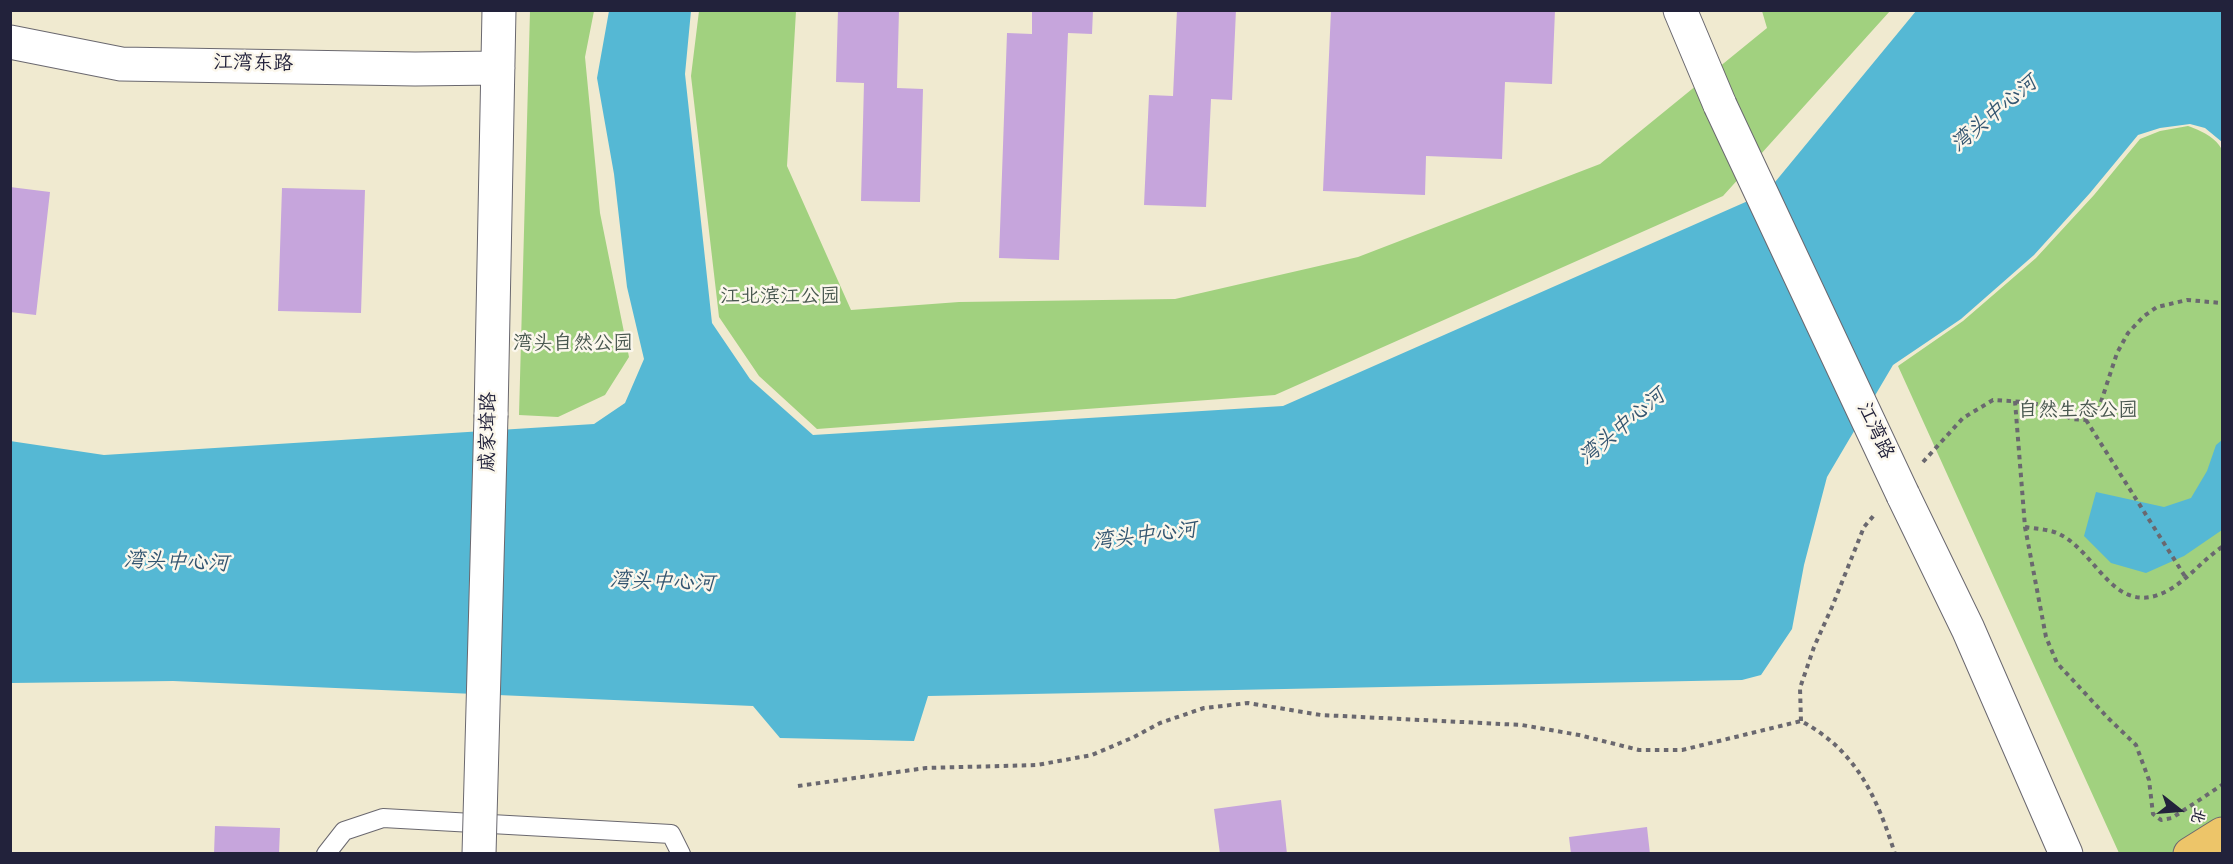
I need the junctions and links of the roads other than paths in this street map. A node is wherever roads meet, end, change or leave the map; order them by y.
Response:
1 (499, 10) edge
2 (1680, 10) edge
3 (10, 42) edge
4 (498, 68) junction
5 (2223, 834) edge
6 (326, 854) edge
7 (479, 854) edge
8 (681, 854) edge
9 (2066, 854) edge
10 (2190, 854) edge

1 - 4 street, 戚家𡍲路
2 - 9 street, 江湾路, bridge
3 - 4 street, 江湾东路
4 - 7 street, 戚家𡍲路, bridge
5 - 10 main road
6 - 8 lane

